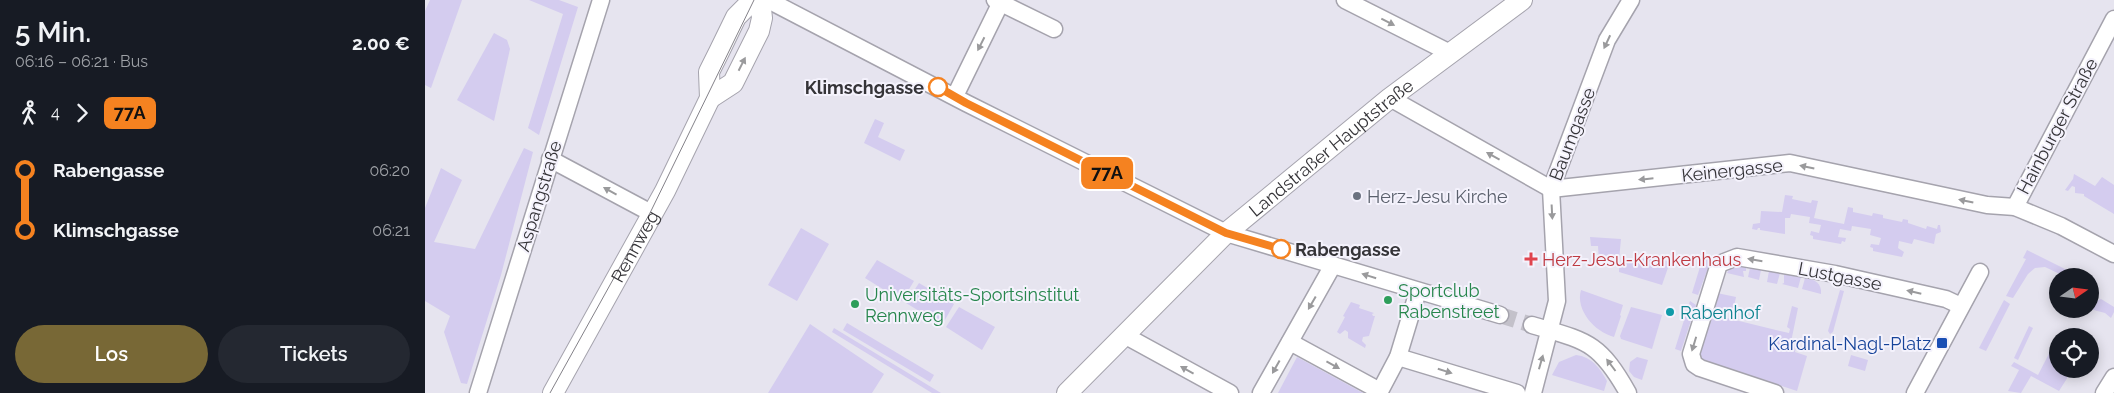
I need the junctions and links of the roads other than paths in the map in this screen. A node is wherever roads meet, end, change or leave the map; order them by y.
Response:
1 (601, 0) edge
2 (753, 0) edge
3 (760, 0) edge
4 (768, 0) edge
5 (1345, 0) edge
6 (1522, 0) edge
7 (1631, 0) edge
8 (999, 1) edge
9 (2114, 18) edge
10 (1055, 29) dead end
11 (1450, 53) junction
12 (955, 96) junction
13 (710, 98) junction
14 (1390, 98) junction
15 (550, 159) junction
16 (1551, 189) junction
17 (2015, 207) junction
18 (653, 214) junction
19 (1226, 233) junction
20 (2114, 254) edge
21 (1333, 265) junction
22 (1980, 272) dead end
23 (1418, 291) junction
24 (1961, 306) junction
25 (1499, 315) tunnel mouth
26 (1532, 325) tunnel mouth
27 (1550, 330) junction
28 (1124, 335) junction
29 (1290, 342) junction
30 (1398, 357) junction
31 (2114, 377) edge
32 (1380, 392) edge
33 (477, 393) edge
34 (553, 393) edge
35 (1067, 393) edge
36 (1230, 393) edge
37 (1261, 393) edge
38 (1517, 393) edge
39 (1533, 393) edge
40 (1628, 393) edge
41 (1775, 393) edge
42 (1915, 393) edge
43 (2104, 393) edge

1 - 15 street, Aspangstraße
2 - 13 main road, Rennweg
13 -> 3 main road
4 - 12 street
5 -> 11 street
6 - 11 main road, Landstraßer Hauptstraße
7 -> 16 street, Baumgasse
8 - 10 street
8 -> 12 street
9 - 17 street, Hainburger Straße
11 - 14 main road, Landstraßer Hauptstraße
12 - 19 street
13 - 18 main road, Rennweg
16 -> 14 street
14 - 19 main road, Landstraßer Hauptstraße
18 -> 15 street
15 - 33 street, Aspangstraße
17 -> 16 street, Keinergasse
16 -> 27 street, Baumgasse
17 - 20 street, Keinergasse
18 - 34 main road, Rennweg
19 - 21 street
19 - 28 main road, Landstraßer Hauptstraße
23 -> 21 street
21 -> 29 street
22 - 24 street
23 - 25 street
23 - 30 street
24 -> 41 street, Lustgasse
24 - 42 street
26 - 27 street
39 -> 27 street, Baumgasse
40 -> 27 street
28 - 35 main road, Landstraßer Hauptstraße
36 -> 28 street
29 -> 32 street
29 -> 37 street
30 - 32 street
30 -> 38 street
31 - 43 street

